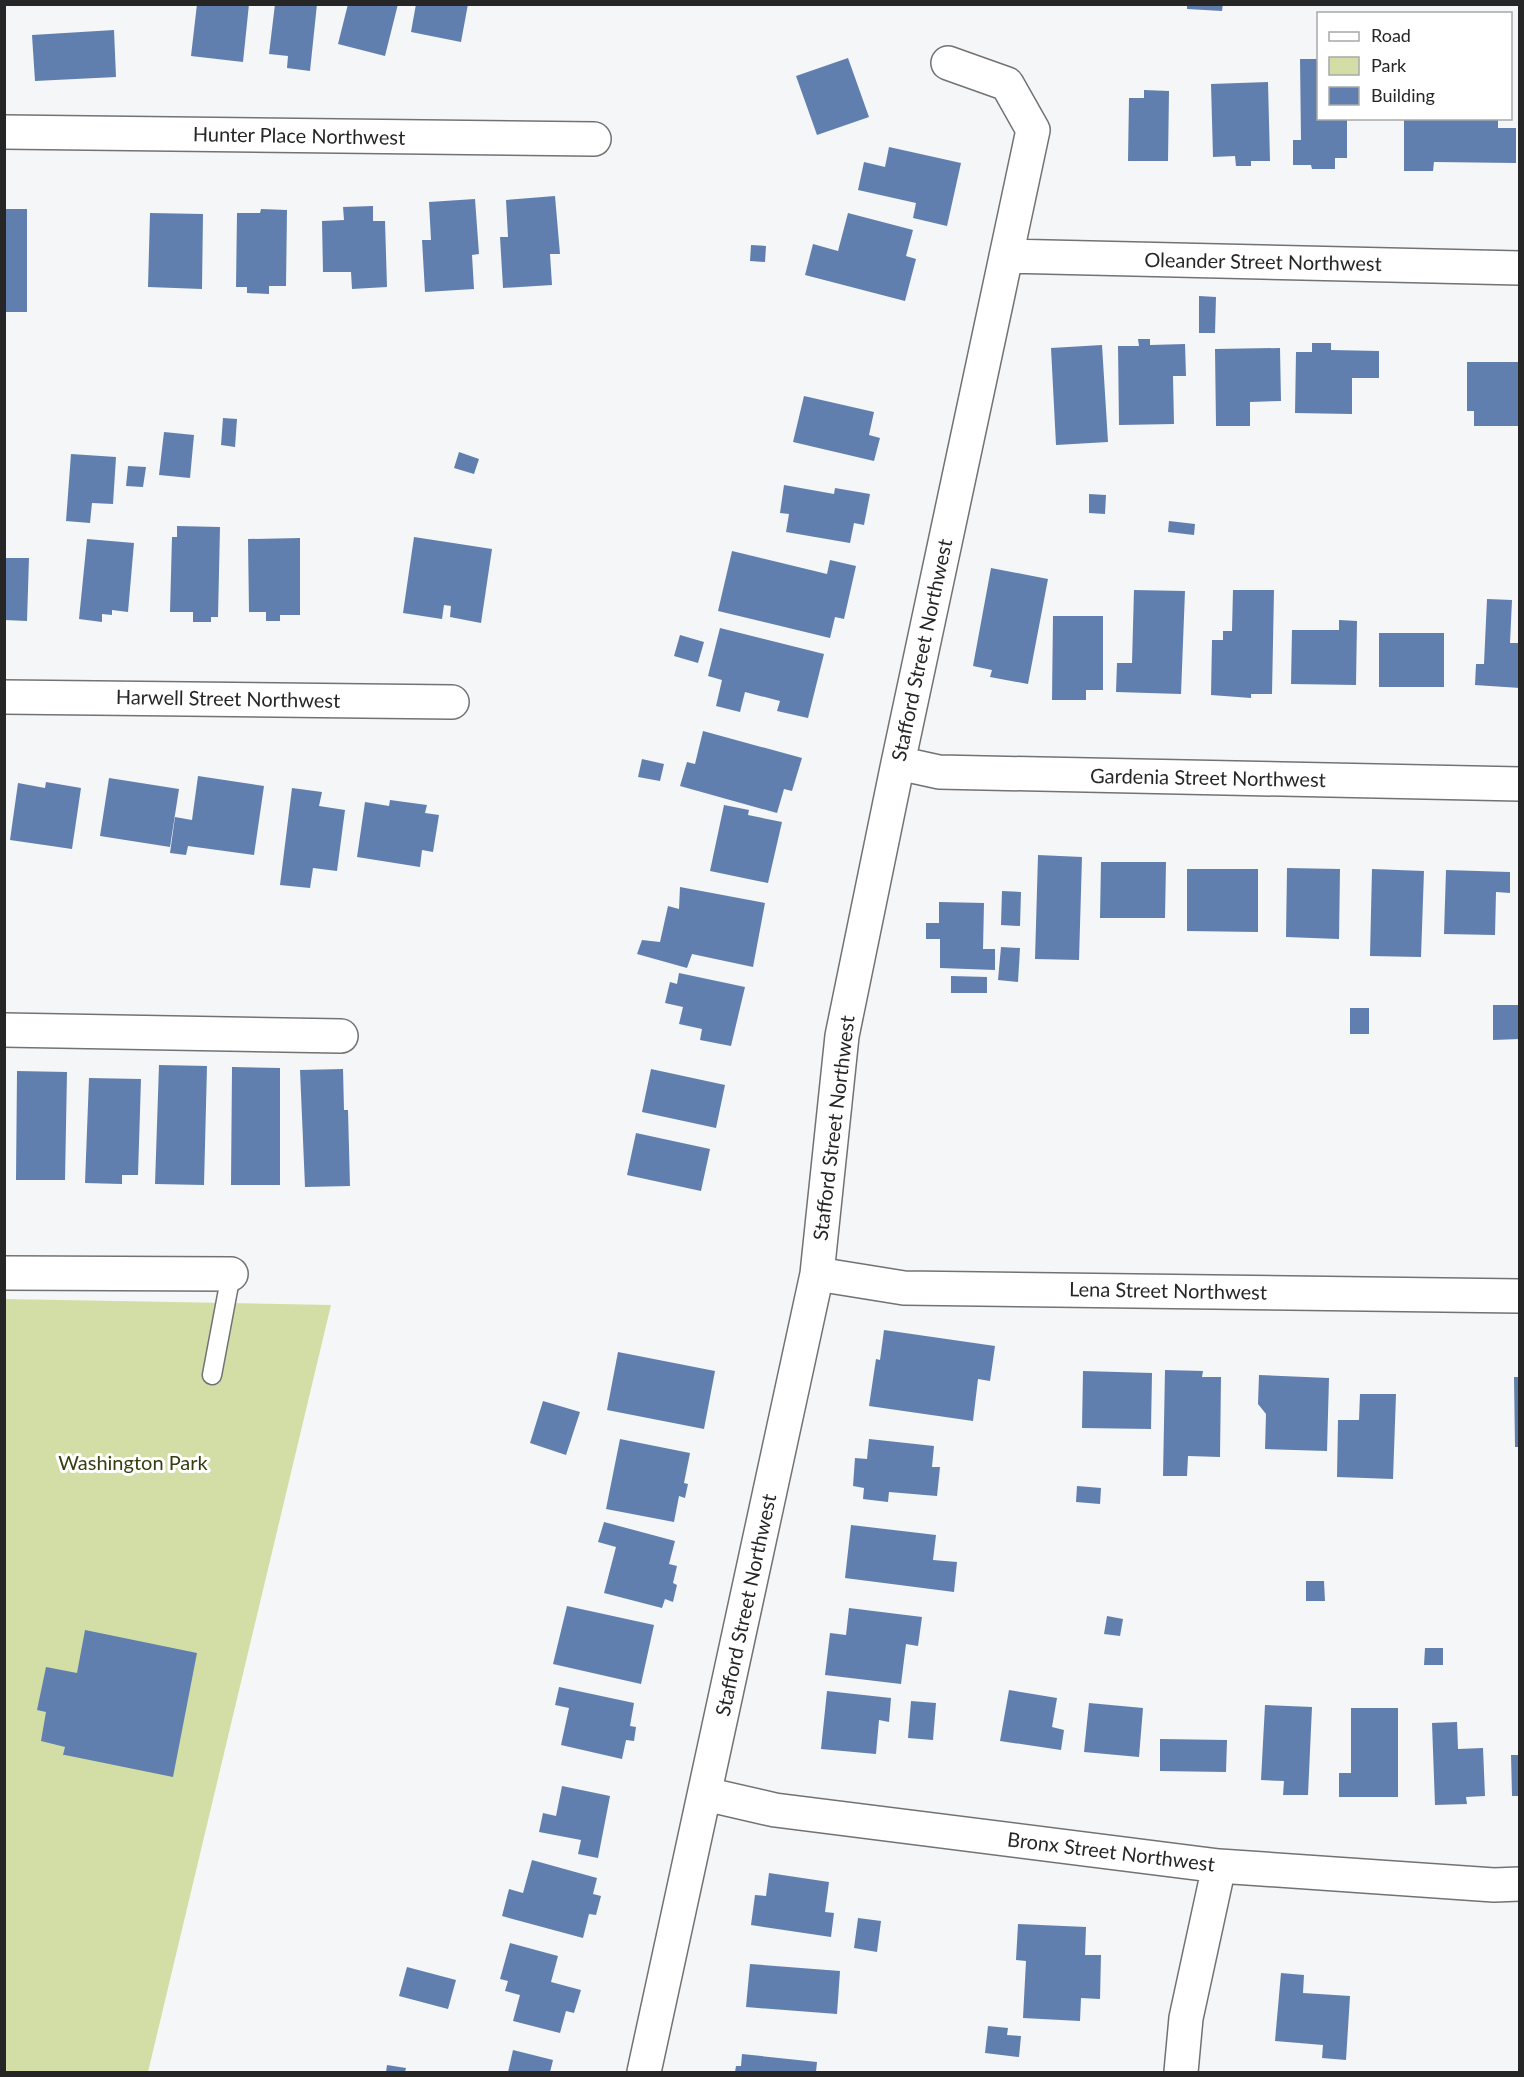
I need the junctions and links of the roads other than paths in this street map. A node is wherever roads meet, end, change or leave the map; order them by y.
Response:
1 (948, 63) dead end
2 (4, 132) edge
3 (594, 139) dead end
4 (1006, 256) junction
5 (1520, 268) edge
6 (4, 697) edge
7 (452, 702) dead end
8 (898, 764) junction
9 (1520, 784) edge
10 (4, 1030) edge
11 (341, 1036) dead end
12 (4, 1273) edge
13 (231, 1274) joint
14 (817, 1274) junction
15 (1520, 1296) edge
16 (212, 1375) dead end
17 (705, 1794) junction
18 (1219, 1866) junction
19 (1520, 1884) edge
20 (644, 2073) edge
21 (1181, 2073) edge

1 - 4 street, Stafford Street Northwest
2 - 3 street, Hunter Place Northwest
4 - 5 street, Oleander Street Northwest
4 - 8 street, Stafford Street Northwest
6 - 7 street, Harwell Street Northwest
8 - 9 street, Gardenia Street Northwest
8 - 14 street, Stafford Street Northwest
10 - 11 street
12 - 13 street
13 - 16 lane
14 - 15 street, Lena Street Northwest
14 - 17 street, Stafford Street Northwest
17 - 18 street, Bronx Street Northwest
17 - 20 street, Stafford Street Northwest
18 - 19 street, Bronx Street Northwest
18 - 21 street

